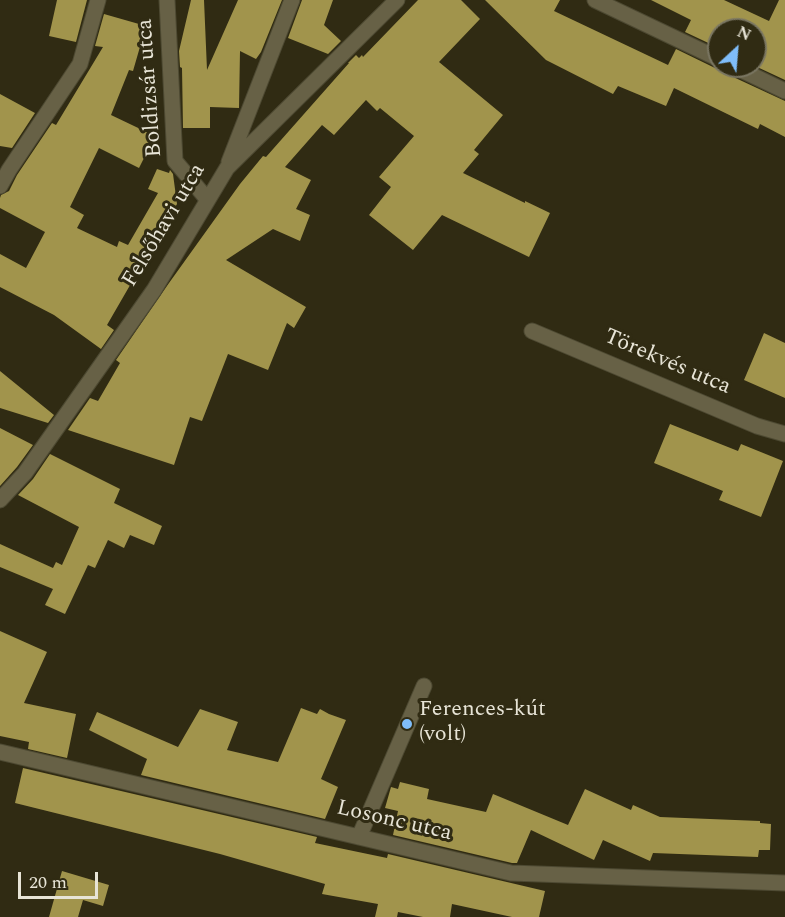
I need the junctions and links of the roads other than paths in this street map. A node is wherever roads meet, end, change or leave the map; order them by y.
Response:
1 (98, 0) edge
2 (167, 0) edge
3 (292, 0) edge
4 (397, 0) edge
5 (595, 0) edge
6 (707, 53) edge
7 (758, 78) edge
8 (785, 91) edge
9 (226, 168) junction
10 (0, 186) edge
11 (207, 199) junction
12 (532, 331) dead end
13 (785, 434) edge
14 (0, 500) edge
15 (424, 686) dead end
16 (0, 752) edge
17 (359, 837) junction
18 (785, 883) edge

1 - 10 street
2 - 11 street, Boldizsár utca
3 - 9 street
4 - 9 street, Felsőhavi utca
5 - 6 street
7 - 8 street
9 - 11 street, Felsőhavi utca
11 - 14 street, Felsőhavi utca
12 - 13 street, Törekvés utca
15 - 17 street
16 - 17 street, Losonc utca
17 - 18 street, Losonc utca

